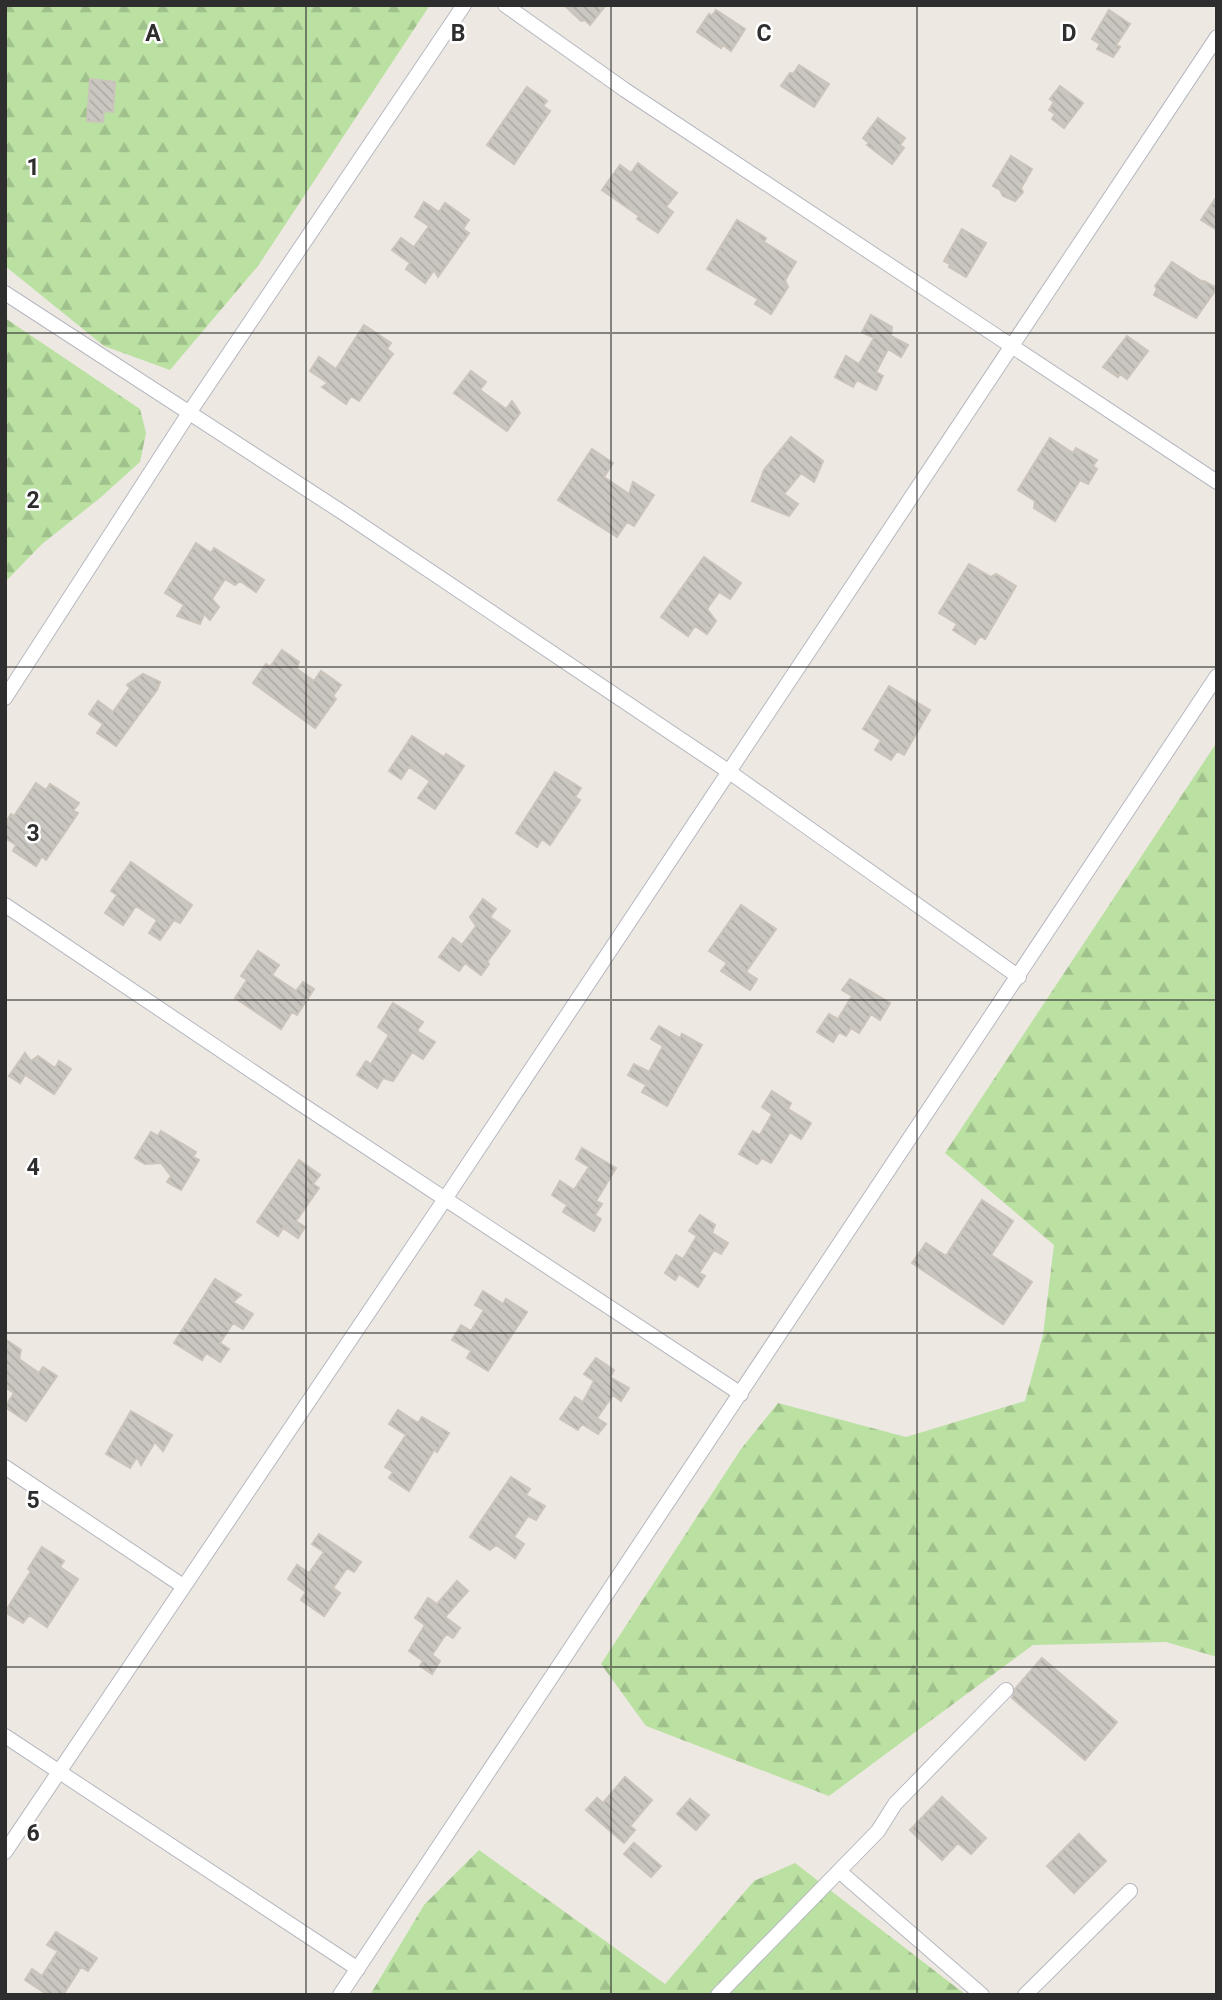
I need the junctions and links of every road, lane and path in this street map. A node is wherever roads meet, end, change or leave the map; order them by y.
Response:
1 (464, 5) edge
2 (505, 5) edge
3 (1217, 37) edge
4 (5, 293) edge
5 (1010, 346) junction
6 (189, 413) junction
7 (1217, 482) edge
8 (1217, 676) edge
9 (5, 698) edge
10 (728, 771) junction
11 (5, 905) edge
12 (1019, 977) junction
13 (445, 1199) junction
14 (741, 1394) junction
15 (5, 1467) edge
16 (183, 1586) junction
17 (1006, 1690) dead end
18 (5, 1736) edge
19 (60, 1772) junction
20 (5, 1852) edge
21 (839, 1871) junction
22 (1130, 1891) dead end
23 (358, 1969) junction
24 (340, 1995) edge
25 (718, 1995) edge
26 (982, 1995) edge
27 (1026, 1995) edge

1 - 6 street
2 - 5 street
3 - 5 street
4 - 6 street
5 - 7 street
5 - 10 street
6 - 9 street
6 - 10 street
8 - 12 street
10 - 12 street
10 - 13 street
11 - 13 street
12 - 14 street
13 - 14 street
13 - 16 street
14 - 23 street
15 - 16 street
16 - 19 street
17 - 21 street
18 - 19 street
19 - 20 street
19 - 23 street
21 - 25 street
21 - 26 street
22 - 27 street
23 - 24 street

